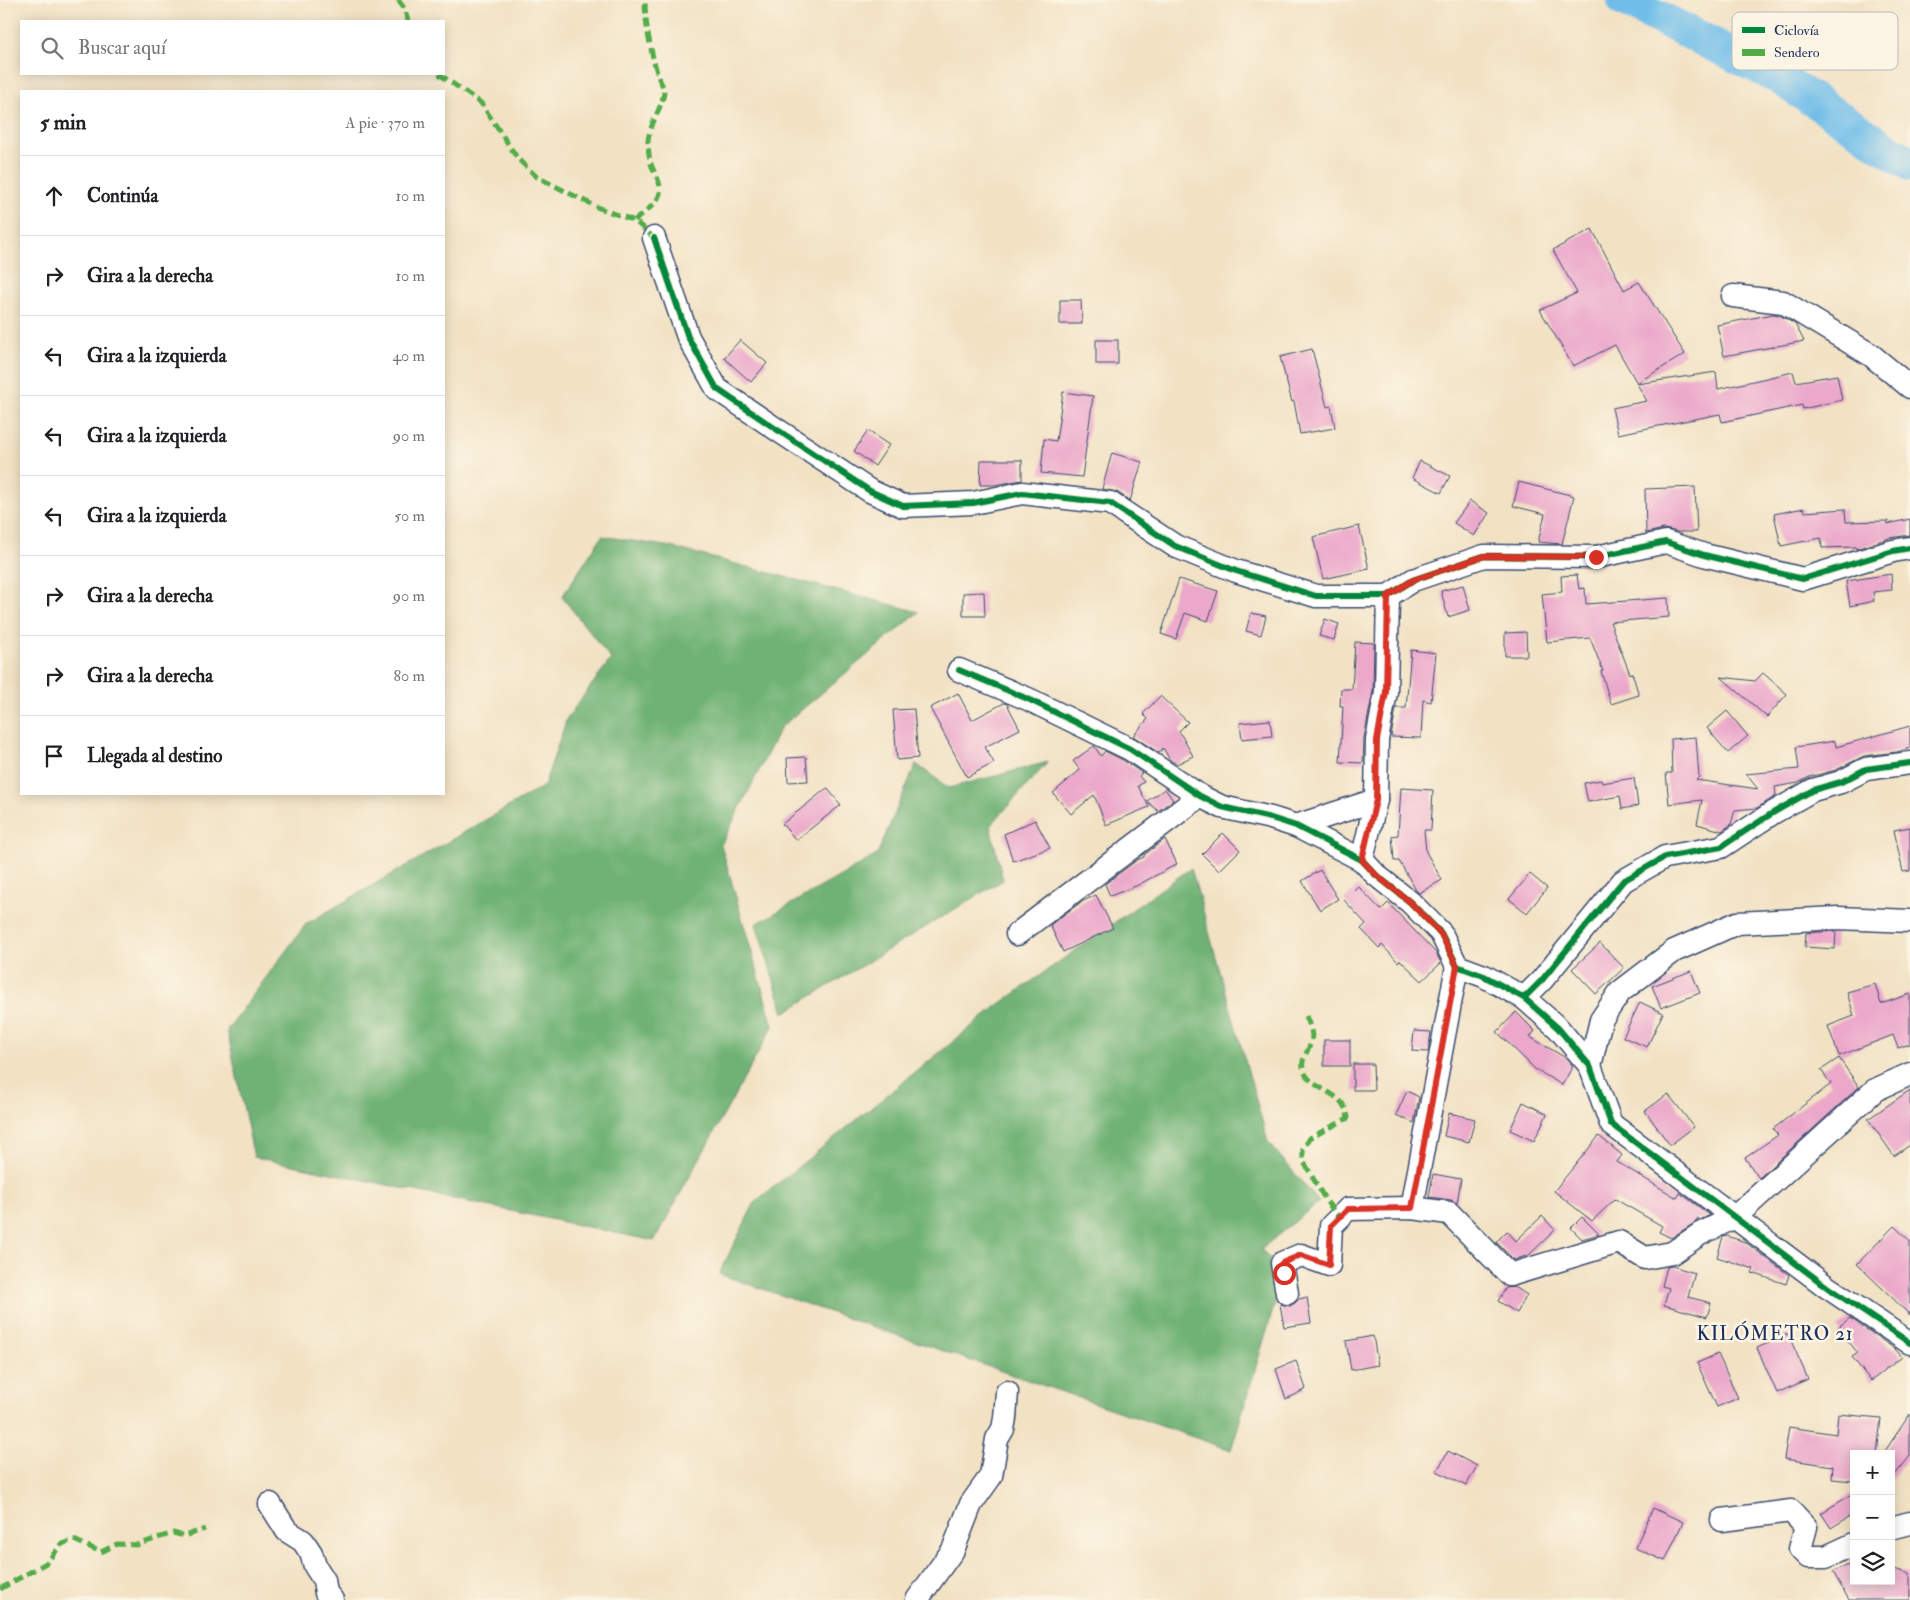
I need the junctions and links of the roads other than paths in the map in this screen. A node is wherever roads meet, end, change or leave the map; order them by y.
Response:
1 (654, 238) dead end
2 (1733, 296) dead end
3 (1910, 387) edge
4 (1910, 548) edge
5 (1388, 596) junction
6 (959, 670) dead end
7 (1910, 763) edge
8 (1200, 796) junction
9 (1376, 800) junction
10 (1296, 826) junction
11 (1362, 860) junction
12 (1910, 921) edge
13 (1017, 934) dead end
14 (1457, 966) junction
15 (1524, 998) junction
16 (1590, 1066) junction
17 (1910, 1074) edge
18 (1412, 1208) junction
19 (1736, 1217) junction
20 (1288, 1293) dead end
21 (1910, 1342) edge
22 (1007, 1392) dead end
23 (270, 1504) dead end
24 (1722, 1520) dead end
25 (1910, 1523) edge
26 (1895, 1527) edge
27 (1850, 1546) edge
28 (332, 1600) edge
29 (917, 1600) edge

1 - 5 street
2 - 3 street
4 - 5 street
5 - 9 street
6 - 8 street
7 - 15 street
8 - 10 street
8 - 13 street
9 - 10 street
9 - 11 street
10 - 11 street
11 - 14 street
12 - 16 street
14 - 15 street
14 - 18 street
15 - 16 street
16 - 19 street
17 - 19 street
18 - 19 street
18 - 20 street
19 - 21 street
22 - 29 street
23 - 28 street
24 - 27 street
25 - 26 street

